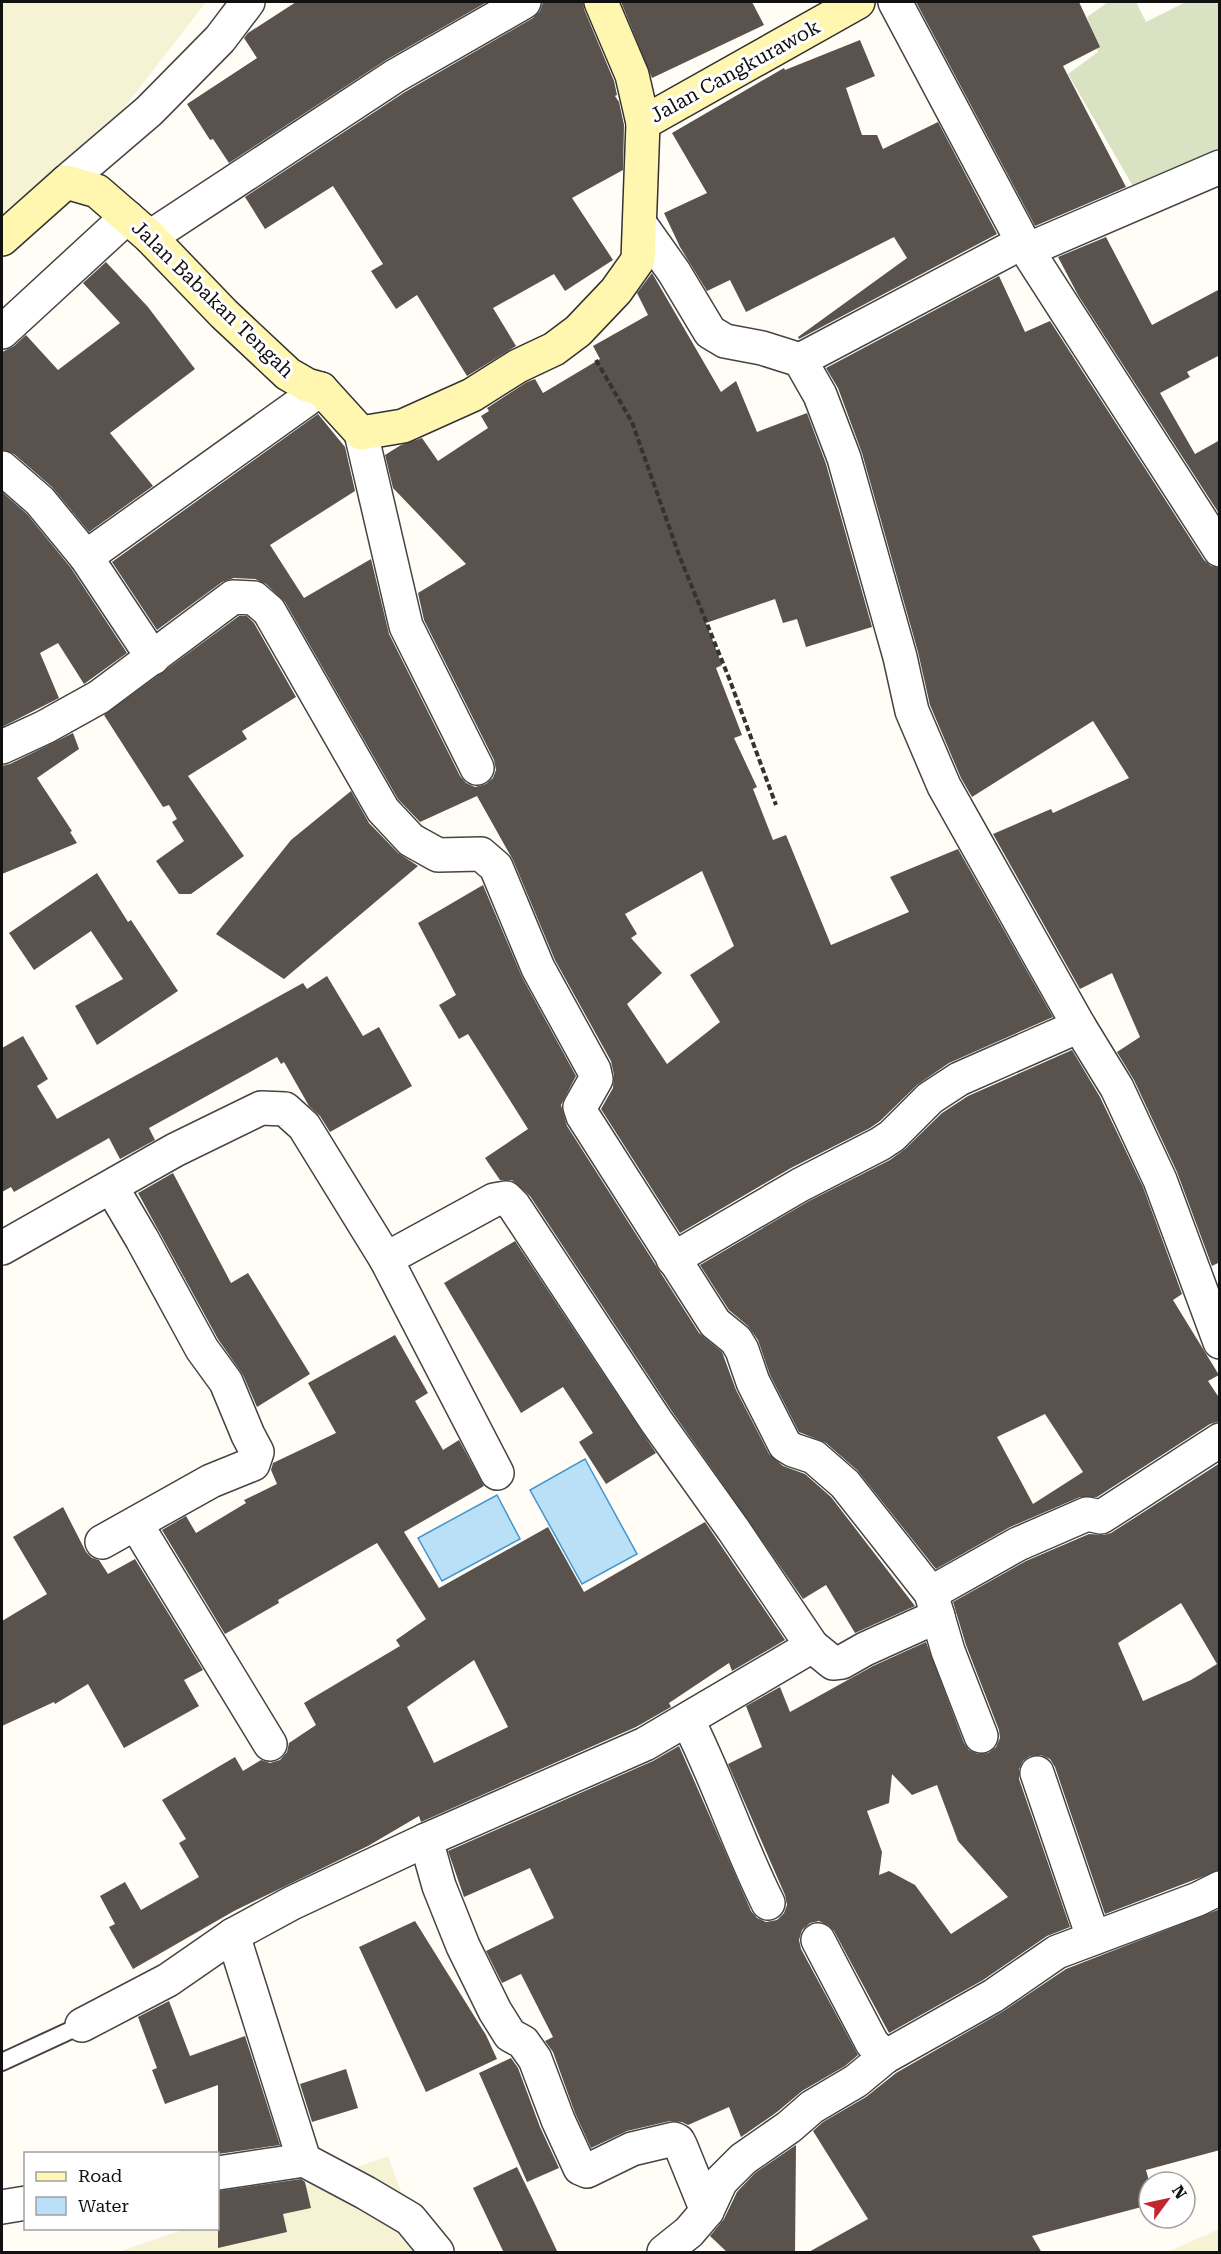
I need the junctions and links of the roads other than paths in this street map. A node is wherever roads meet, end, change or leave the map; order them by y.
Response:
1 (248, 2) edge
2 (525, 2) edge
3 (601, 2) edge
4 (858, 2) edge
5 (895, 2) edge
6 (643, 123) junction
7 (1220, 166) edge
8 (66, 183) junction
9 (640, 224) junction
10 (139, 227) junction
11 (2, 239) edge
12 (1025, 246) junction
13 (2, 332) edge
14 (800, 360) junction
15 (321, 390) junction
16 (361, 433) junction
17 (2, 468) edge
18 (1220, 550) edge
19 (86, 557) junction
20 (153, 658) junction
21 (2, 747) edge
22 (477, 768) dead end
23 (1079, 1026) junction
24 (112, 1188) junction
25 (2, 1248) edge
26 (386, 1259) junction
27 (673, 1259) junction
28 (1220, 1342) edge
29 (1220, 1440) edge
30 (497, 1473) dead end
31 (136, 1524) junction
32 (102, 1542) dead end
33 (935, 1605) junction
34 (812, 1646) junction
35 (688, 1721) junction
36 (981, 1736) dead end
37 (270, 1744) dead end
38 (1037, 1773) dead end
39 (426, 1840) junction
40 (1220, 1888) edge
41 (768, 1903) dead end
42 (233, 1935) junction
43 (1093, 1937) junction
44 (818, 1940) dead end
45 (82, 2025) joint
46 (885, 2057) junction
47 (2, 2061) edge
48 (304, 2160) junction
49 (219, 2173) edge
50 (24, 2203) edge
51 (2, 2207) edge
52 (707, 2211) junction
53 (437, 2253) edge
54 (664, 2253) edge

1 - 8 street
2 - 10 street
3 - 6 street
4 - 6 street, Jalan Cangkurawok
5 - 12 street
6 - 9 street
7 - 12 street
8 - 10 street, Jalan Babakan Tengah
8 - 11 street
9 - 14 street
9 - 16 street
10 - 13 street
10 - 15 street, Jalan Babakan Tengah
12 - 14 street
12 - 18 street
14 - 23 street
15 - 16 street, Jalan Babakan Tengah
15 - 19 street
16 - 22 street
17 - 19 street
19 - 20 street
20 - 21 street
20 - 27 street
23 - 27 street
23 - 28 street
24 - 25 street
24 - 26 street
24 - 31 street
26 - 30 street
26 - 34 street
27 - 33 street
29 - 33 street
31 - 32 street
31 - 37 street
33 - 34 street
33 - 36 street
34 - 35 street
35 - 39 street
35 - 41 street
38 - 43 street
39 - 42 street
39 - 52 street
40 - 43 street
42 - 45 street
42 - 48 street
43 - 46 street
44 - 46 street
45 - 47 lane
46 - 52 street
48 - 49 street
48 - 53 street
50 - 51 street
52 - 54 street

